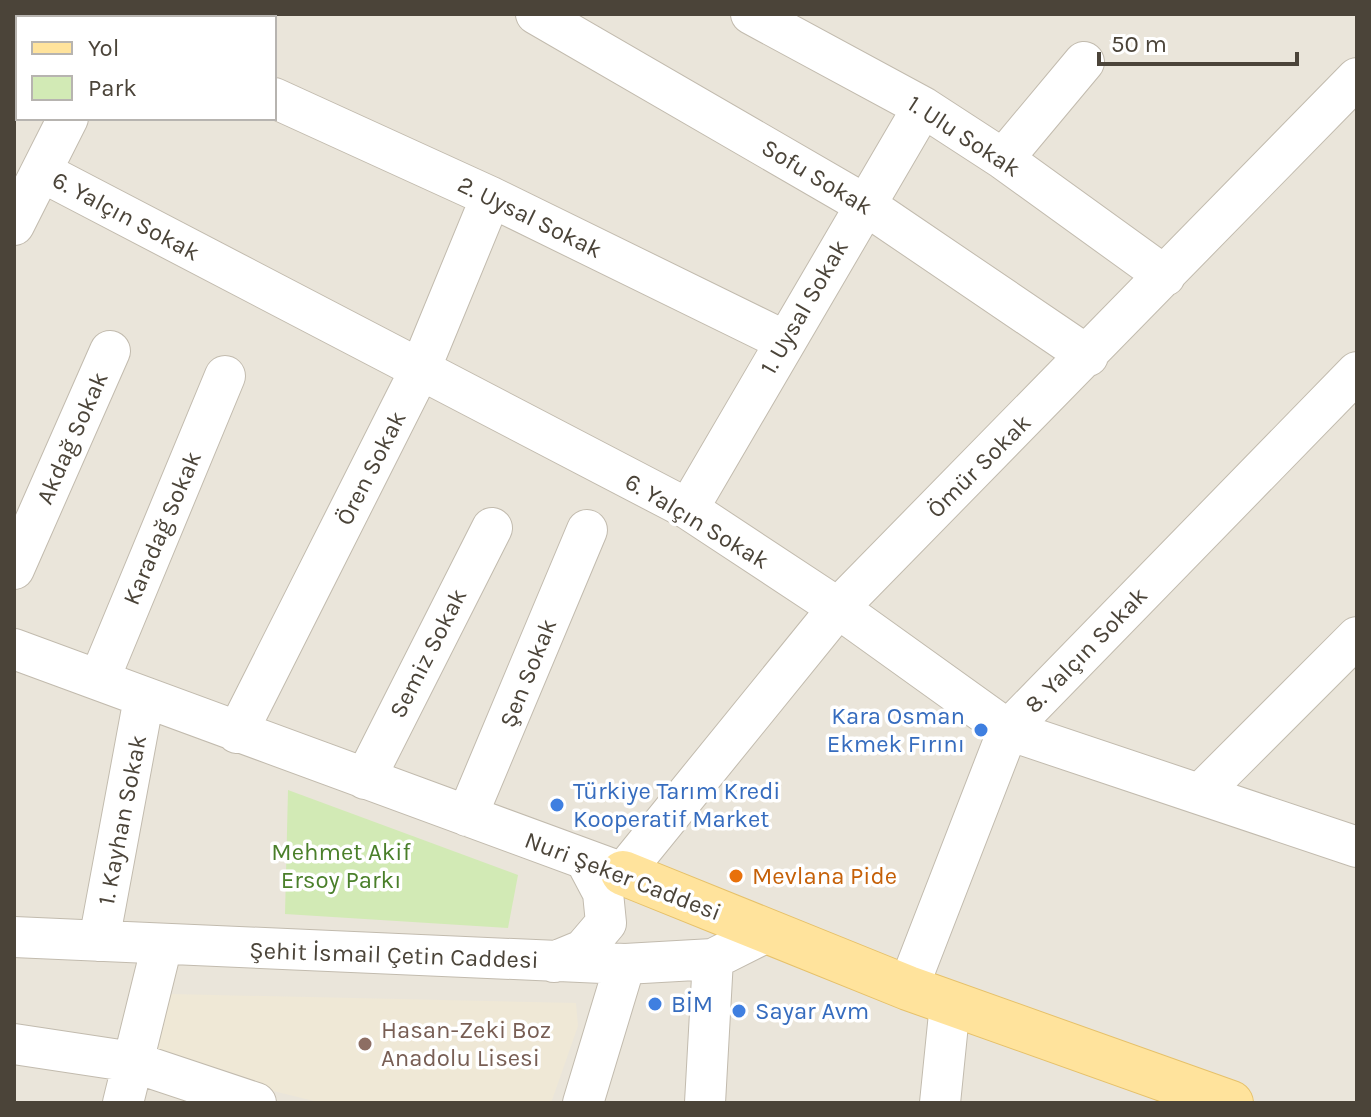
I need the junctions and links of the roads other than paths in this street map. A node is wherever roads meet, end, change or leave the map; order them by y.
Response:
1 (536, 14) edge
2 (751, 14) edge
3 (1084, 62) dead end
4 (1357, 78) edge
5 (276, 99) edge
6 (923, 107) junction
7 (67, 120) edge
8 (1003, 159) junction
9 (42, 172) junction
10 (491, 197) junction
11 (864, 204) junction
12 (14, 225) edge
13 (1165, 276) junction
14 (783, 340) junction
15 (110, 351) dead end
16 (1088, 356) junction
17 (419, 372) junction
18 (1357, 372) edge
19 (225, 376) dead end
20 (688, 509) junction
21 (492, 528) dead end
22 (587, 530) dead end
23 (14, 569) edge
24 (838, 608) junction
25 (1357, 637) edge
26 (15, 654) edge
27 (99, 680) junction
28 (144, 698) junction
29 (1008, 730) junction
30 (237, 733) junction
31 (365, 779) junction
32 (1201, 793) junction
33 (467, 816) junction
34 (1357, 847) edge
35 (604, 866) junction
36 (767, 932) junction
37 (14, 937) edge
38 (99, 941) junction
39 (162, 945) junction
40 (713, 959) junction
41 (554, 962) junction
42 (625, 964) junction
43 (908, 988) junction
44 (950, 1004) junction
45 (14, 1044) edge
46 (133, 1062) junction
47 (123, 1103) edge
48 (256, 1103) edge
49 (583, 1103) edge
50 (705, 1103) edge
51 (940, 1103) edge
52 (1231, 1103) edge

1 - 11 street, Sofu Sokak
2 - 6 street, 1. Ulu Sokak
3 - 8 street
4 - 13 street, Ömür Sokak
5 - 10 street, 2. Uysal Sokak
6 - 8 street, 1. Ulu Sokak
6 - 11 street, 1. Uysal Sokak
7 - 9 street
8 - 13 street, 1. Ulu Sokak
9 - 12 street
9 - 17 street, 6. Yalçın Sokak
10 - 14 street, 2. Uysal Sokak
10 - 17 street, Ören Sokak
11 - 14 street, 1. Uysal Sokak
11 - 16 street, Sofu Sokak
13 - 16 street, Ömür Sokak
14 - 20 street, 1. Uysal Sokak
15 - 23 street, Akdağ Sokak
16 - 24 street, Ömür Sokak
17 - 20 street, 6. Yalçın Sokak
17 - 30 street, Ören Sokak
18 - 29 street, 8. Yalçın Sokak
19 - 27 street, Karadağ Sokak
20 - 24 street, 6. Yalçın Sokak
21 - 31 street, Semiz Sokak
22 - 33 street, Şen Sokak
24 - 29 street, 6. Yalçın Sokak
24 - 35 street, Ömür Sokak
25 - 32 street
26 - 27 street, Nuri Şeker Caddesi
27 - 28 street, Nuri Şeker Caddesi
28 - 30 street, Nuri Şeker Caddesi
28 - 38 street, 1. Kayhan Sokak
29 - 32 street, 6. Yalçın Sokak
29 - 43 street, 8. Yalçın Sokak
30 - 31 street, Nuri Şeker Caddesi
31 - 33 street, Nuri Şeker Caddesi
32 - 34 street, 6. Yalçın Sokak
33 - 35 street, Nuri Şeker Caddesi
35 - 36 main road, Nuri Şeker Caddesi
35 - 41 street
36 - 40 street, Şehit İsmail Çetin Caddesi
36 - 43 main road, Nuri Şeker Caddesi
37 - 38 street, Şehit İsmail Çetin Caddesi
38 - 39 street, Şehit İsmail Çetin Caddesi
39 - 41 street, Şehit İsmail Çetin Caddesi
39 - 46 street
40 - 42 street, Şehit İsmail Çetin Caddesi
40 - 50 street
41 - 42 street, Şehit İsmail Çetin Caddesi
42 - 49 street
43 - 44 main road, Nuri Şeker Caddesi
44 - 51 street
44 - 52 main road, Nuri Şeker Caddesi
45 - 46 street
46 - 47 street
46 - 48 street

